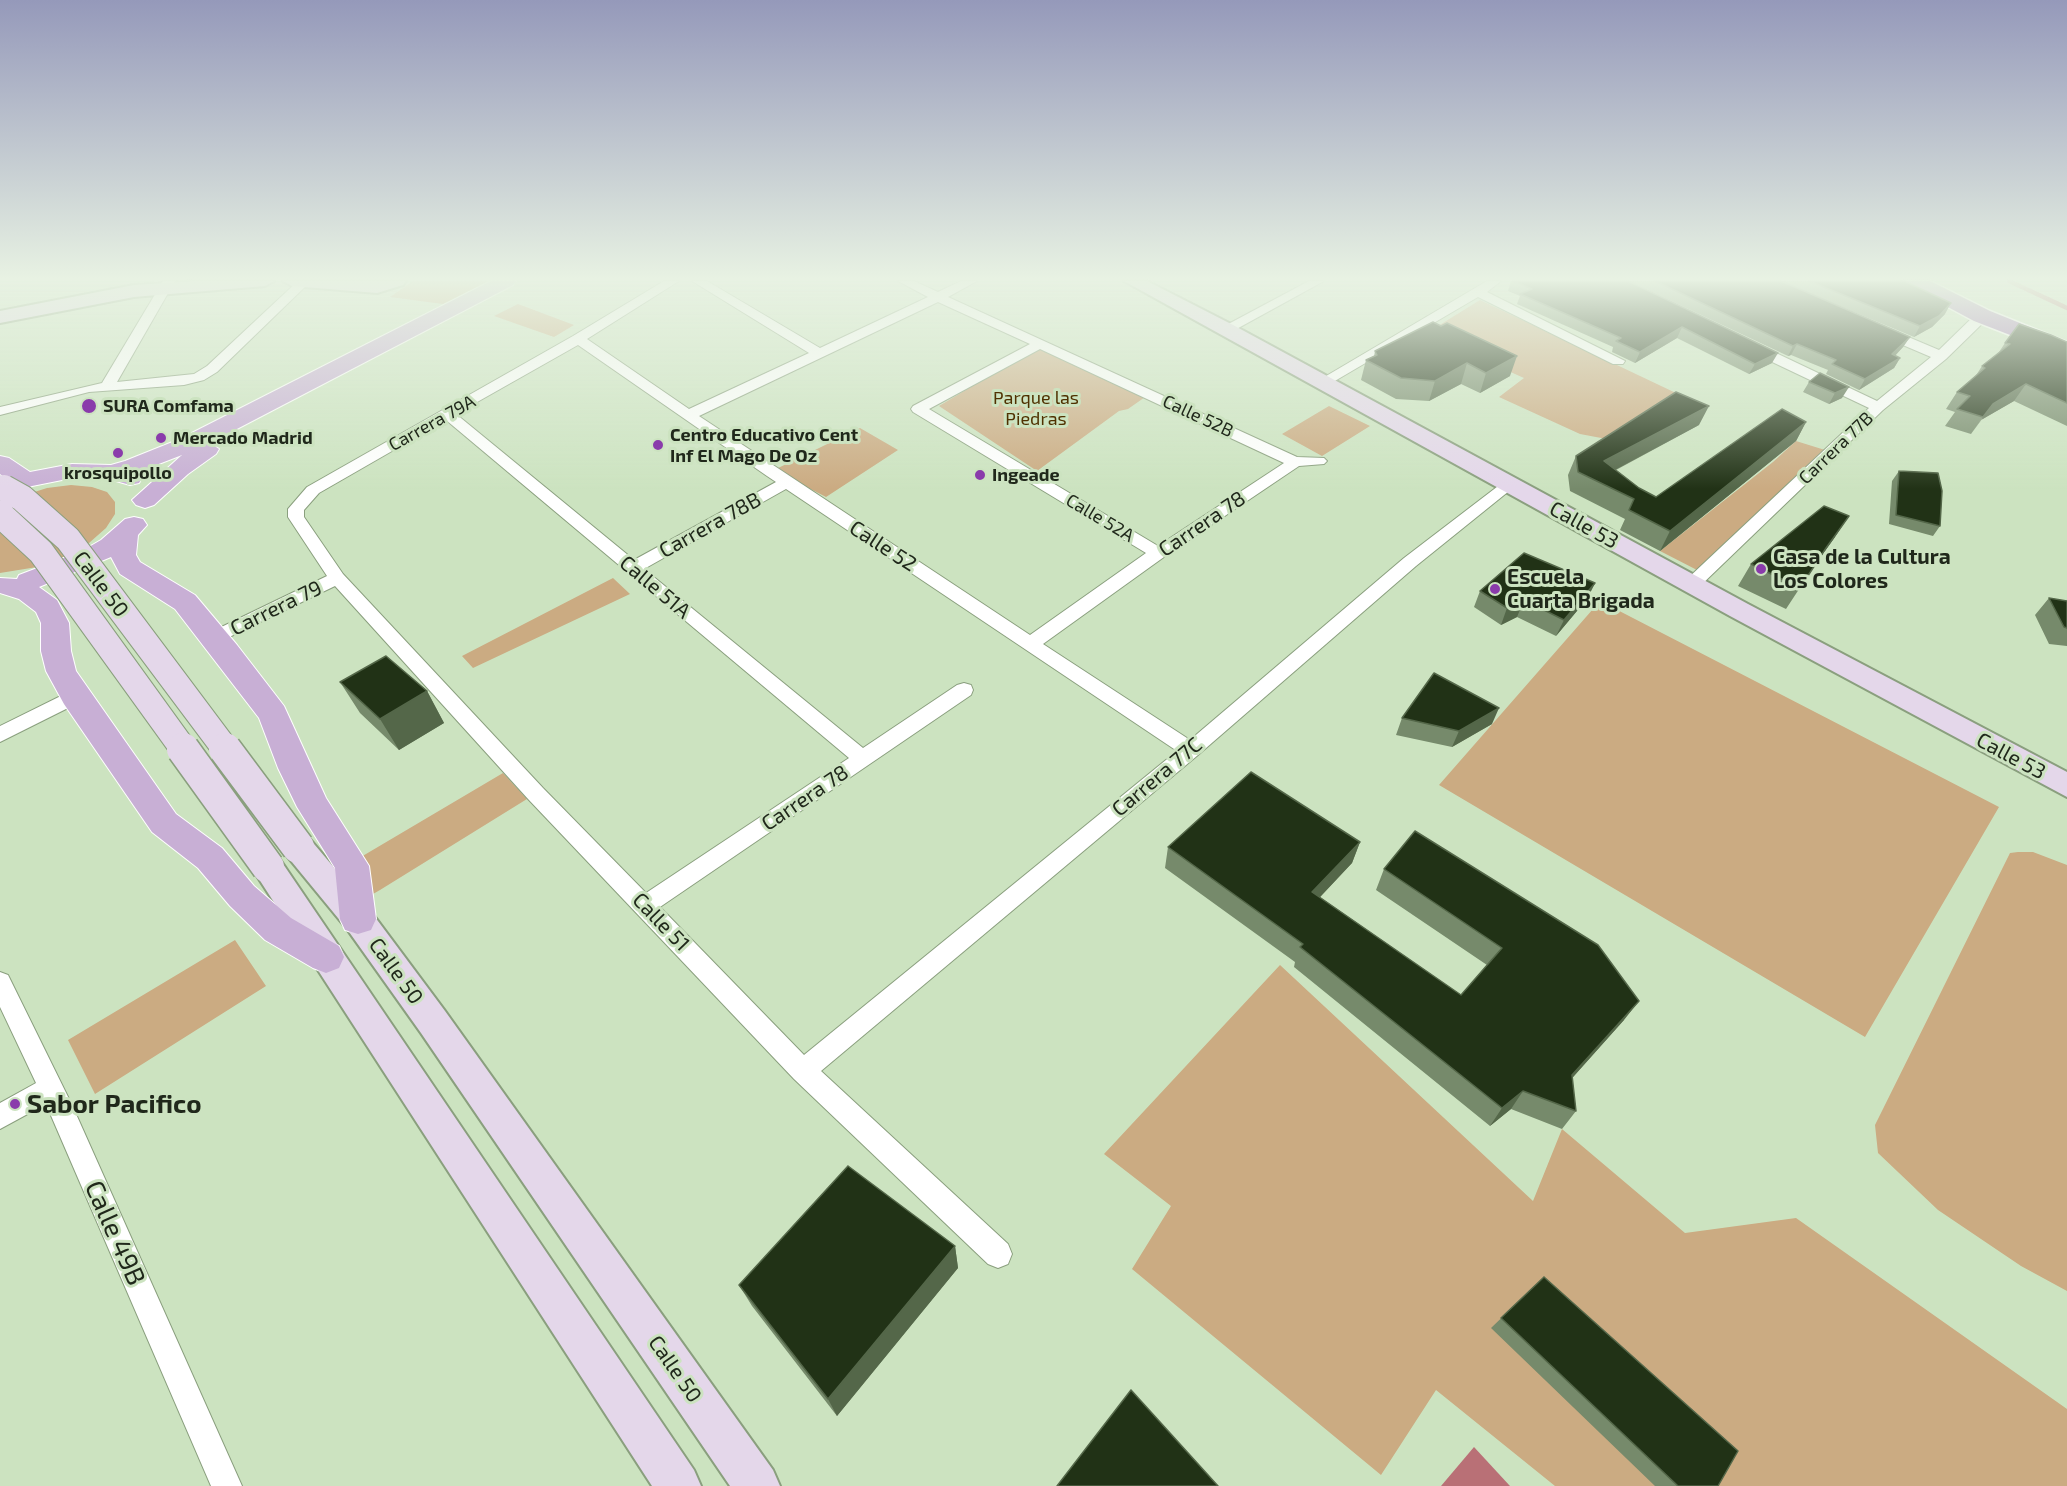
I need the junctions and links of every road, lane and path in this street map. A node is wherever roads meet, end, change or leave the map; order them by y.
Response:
1 (128, 350) edge
2 (231, 350) edge
3 (372, 350) edge
4 (392, 350) edge
5 (558, 350) edge
6 (595, 350) edge
7 (815, 350) edge
8 (822, 350) edge
9 (1028, 350) edge
10 (1058, 350) edge
11 (1265, 350) edge
12 (1378, 350) edge
13 (1596, 350) edge
14 (1760, 350) edge
15 (1927, 350) edge
16 (1947, 350) edge
17 (818, 352) junction
18 (1941, 356) junction
19 (1618, 361) dead end
20 (1323, 382) junction
21 (107, 386) junction
22 (1878, 407) junction
23 (0, 411) edge
24 (447, 414) junction
25 (691, 414) junction
26 (1319, 461) dead end
27 (1295, 462) junction
28 (0, 463) edge
29 (111, 472) junction
30 (26, 480) junction
31 (788, 482) junction
32 (1511, 483) junction
33 (0, 488) edge
34 (145, 500) junction
35 (0, 514) edge
36 (124, 535) junction
37 (1158, 553) junction
38 (633, 568) junction
39 (337, 578) junction
40 (1692, 584) junction
41 (3, 586) edge
42 (215, 637) junction
43 (1032, 643) junction
44 (964, 690) dead end
45 (75, 696) junction
46 (0, 735) edge
47 (1191, 750) junction
48 (863, 759) junction
49 (2067, 786) edge
50 (283, 857) junction
51 (646, 905) junction
52 (357, 918) junction
53 (326, 957) junction
54 (0, 982) edge
55 (803, 1071) junction
56 (49, 1089) junction
57 (0, 1117) edge
58 (998, 1254) dead end
59 (227, 1486) edge
60 (678, 1486) edge
61 (757, 1486) edge

1 - 21 street
2 - 21 street
3 - 29 main road
4 - 34 main road
5 - 24 street, Carrera 79A
6 - 25 street, Calle 52
7 - 17 street
8 - 17 street
9 - 37 street, Calle 52A
10 - 27 street, Calle 52B
11 - 20 main road, Calle 53
12 - 20 street
13 - 19 street
14 - 22 street
15 - 18 street
16 - 18 street, Carrera 77B
17 - 25 street
18 - 22 street, Carrera 77B
20 - 32 main road, Calle 53
21 - 23 street
22 - 40 street, Carrera 77B
24 - 38 street, Calle 51A
24 - 39 street, Carrera 79A
25 - 31 street, Calle 52
26 - 27 street
27 - 37 street, Carrera 78
28 - 30 main road
29 - 30 main road
29 - 34 main road
30 - 33 main road
31 - 38 street, Carrera 78B
31 - 43 street, Calle 52
32 - 40 main road, Calle 53
32 - 47 street, Carrera 77C
33 - 50 main road, Calle 50, bridge
34 - 36 main road
35 - 50 main road, Calle 50, bridge
36 - 41 main road
36 - 42 main road
37 - 43 street, Carrera 78
38 - 48 street, Calle 51A
39 - 42 street, Carrera 79
39 - 51 street, Calle 51
40 - 49 main road, Calle 53
41 - 45 main road
42 - 52 main road
43 - 47 street, Calle 52
44 - 48 street, Carrera 78
45 - 46 street
45 - 53 main road
47 - 55 street, Carrera 77C
48 - 51 street, Carrera 78
50 - 52 main road, Calle 50
50 - 53 main road, Calle 50
51 - 55 street, Calle 51
52 - 61 main road, Calle 50
53 - 60 main road, Calle 50
54 - 56 street, Calle 49B
55 - 58 street, Calle 51
56 - 57 street
56 - 59 street, Calle 49B

